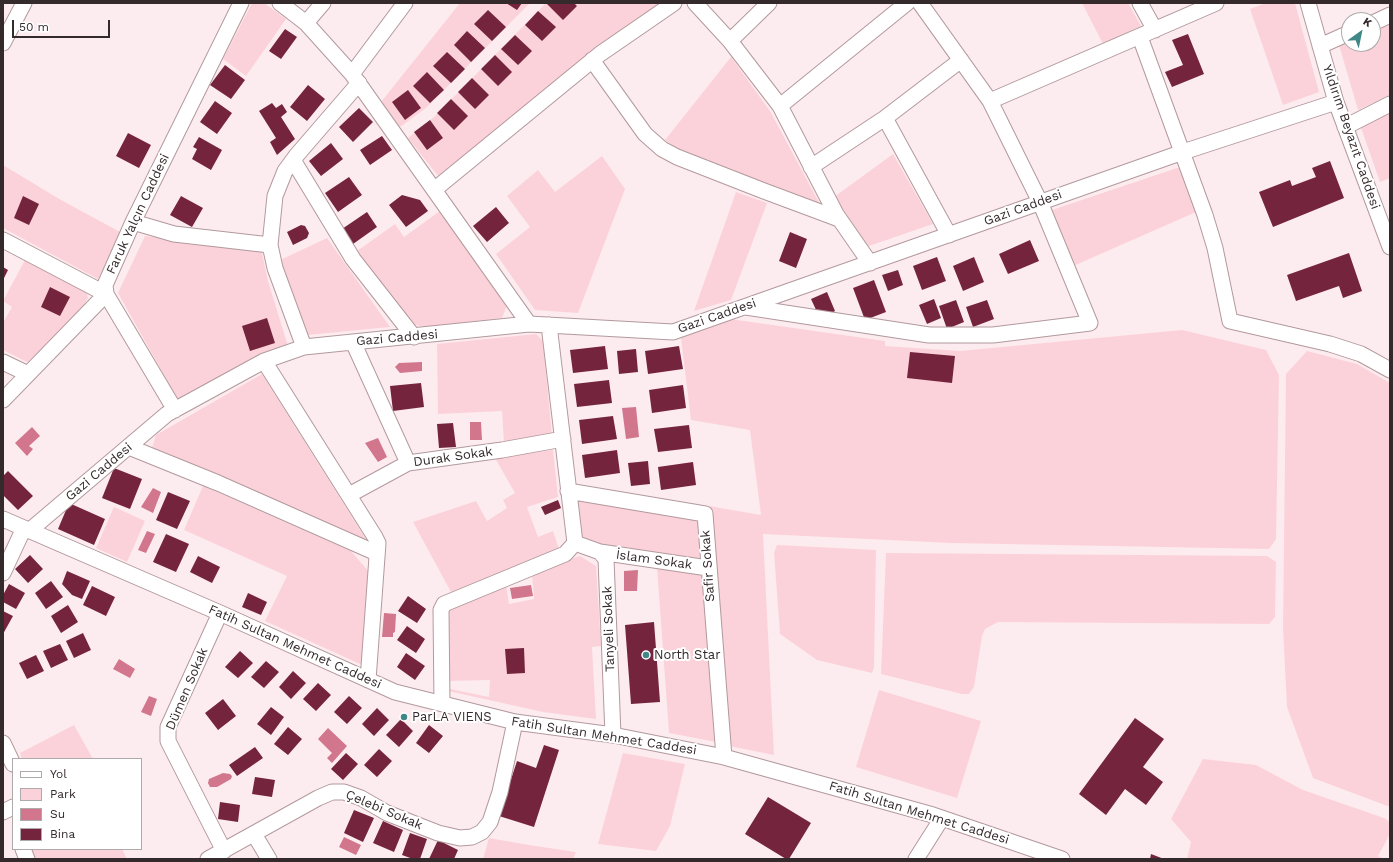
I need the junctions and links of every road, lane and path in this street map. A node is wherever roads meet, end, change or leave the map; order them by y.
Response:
1 (24, 3) edge
2 (241, 3) edge
3 (280, 3) edge
4 (323, 3) edge
5 (405, 3) edge
6 (674, 3) edge
7 (695, 3) edge
8 (769, 3) edge
9 (906, 3) edge
10 (920, 3) edge
11 (1140, 3) edge
12 (1216, 3) edge
13 (1308, 3) edge
14 (306, 23) junction
15 (1155, 30) junction
16 (1140, 37) junction
17 (1341, 37) edge
18 (730, 41) junction
19 (3, 43) edge
20 (1320, 46) junction
21 (592, 60) junction
22 (961, 60) junction
23 (356, 78) junction
24 (990, 101) junction
25 (1336, 102) junction
26 (1390, 104) edge
27 (780, 106) junction
28 (885, 118) junction
29 (1345, 127) junction
30 (1183, 152) junction
31 (293, 160) junction
32 (811, 167) junction
33 (434, 190) junction
34 (1040, 202) junction
35 (840, 219) junction
36 (133, 222) junction
37 (949, 234) junction
38 (3, 240) edge
39 (270, 244) junction
40 (1390, 247) edge
41 (870, 262) junction
42 (106, 294) junction
43 (745, 306) junction
44 (529, 324) junction
45 (549, 325) junction
46 (414, 337) junction
47 (353, 342) junction
48 (304, 347) junction
49 (264, 361) junction
50 (3, 362) edge
51 (1390, 370) edge
52 (28, 374) junction
53 (3, 400) edge
54 (175, 410) junction
55 (563, 439) junction
56 (129, 446) junction
57 (408, 463) junction
58 (568, 491) junction
59 (349, 495) junction
60 (3, 519) edge
61 (27, 530) junction
62 (575, 543) junction
63 (600, 552) junction
64 (377, 557) junction
65 (708, 568) junction
66 (3, 573) edge
67 (220, 613) junction
68 (368, 680) junction
69 (442, 704) junction
70 (515, 722) junction
71 (613, 735) junction
72 (3, 743) edge
73 (724, 756) junction
74 (12, 762) edge
75 (12, 808) edge
76 (3, 812) edge
77 (942, 818) junction
78 (254, 834) junction
79 (224, 851) junction
80 (208, 859) edge
81 (269, 859) edge
82 (916, 859) edge
83 (1062, 859) edge

1 - 19 street
2 - 36 street, Faruk Yalçın Caddesi
3 - 14 street
4 - 14 street
5 - 23 street
6 - 21 street
7 - 18 street
8 - 18 street
9 - 27 street
10 - 22 street
11 - 15 street
12 - 15 street
13 - 20 street, Yıldırım Beyazıt Caddesi
14 - 23 street
15 - 16 street
16 - 24 street
16 - 30 street
17 - 20 street
18 - 27 street
20 - 25 street, Yıldırım Beyazıt Caddesi
21 - 33 street
21 - 35 street
22 - 24 street
22 - 28 street
23 - 31 street
23 - 33 street
24 - 34 street
25 - 29 street, Yıldırım Beyazıt Caddesi
25 - 30 street, Gazi Caddesi
26 - 29 street
27 - 32 street
28 - 32 street
28 - 37 street
29 - 40 street, Yıldırım Beyazıt Caddesi
30 - 34 street, Gazi Caddesi
30 - 51 street
31 - 39 street
31 - 46 street
32 - 35 street
33 - 44 street
34 - 37 street, Gazi Caddesi
34 - 43 street
35 - 41 street
36 - 39 street
36 - 42 street, Faruk Yalçın Caddesi
37 - 41 street, Gazi Caddesi
38 - 42 street
39 - 48 street
41 - 43 street, Gazi Caddesi
42 - 52 street
42 - 54 street
43 - 45 street, Gazi Caddesi
44 - 45 street, Gazi Caddesi
44 - 46 street, Gazi Caddesi
45 - 55 street
46 - 47 street, Gazi Caddesi
47 - 48 street, Gazi Caddesi
47 - 57 street
48 - 49 street, Gazi Caddesi
49 - 54 street, Gazi Caddesi
49 - 59 street
50 - 52 street
52 - 53 street
54 - 56 street, Gazi Caddesi
55 - 57 street, Durak Sokak
55 - 58 street
56 - 61 street, Gazi Caddesi
56 - 64 street
57 - 59 street, Durak Sokak
58 - 62 street
58 - 65 street, Safir Sokak
59 - 64 street
60 - 61 street, Fatih Sultan Mehmet Caddesi
61 - 66 street
61 - 67 street, Fatih Sultan Mehmet Caddesi
62 - 63 street
62 - 69 street
63 - 65 street, İslam Sokak
63 - 71 street, Tanyeli Sokak
64 - 68 street
65 - 73 street, Safir Sokak
67 - 68 street, Fatih Sultan Mehmet Caddesi
67 - 79 street, Dümen Sokak
68 - 69 street, Fatih Sultan Mehmet Caddesi
69 - 70 street, Fatih Sultan Mehmet Caddesi
70 - 71 street, Fatih Sultan Mehmet Caddesi
70 - 78 street, Çelebi Sokak
71 - 73 street, Fatih Sultan Mehmet Caddesi
72 - 74 street
73 - 77 street, Fatih Sultan Mehmet Caddesi
75 - 76 street
77 - 82 street
77 - 83 street, Fatih Sultan Mehmet Caddesi
78 - 79 street, Çelebi Sokak
78 - 81 street
79 - 80 street, Çelebi Sokak

